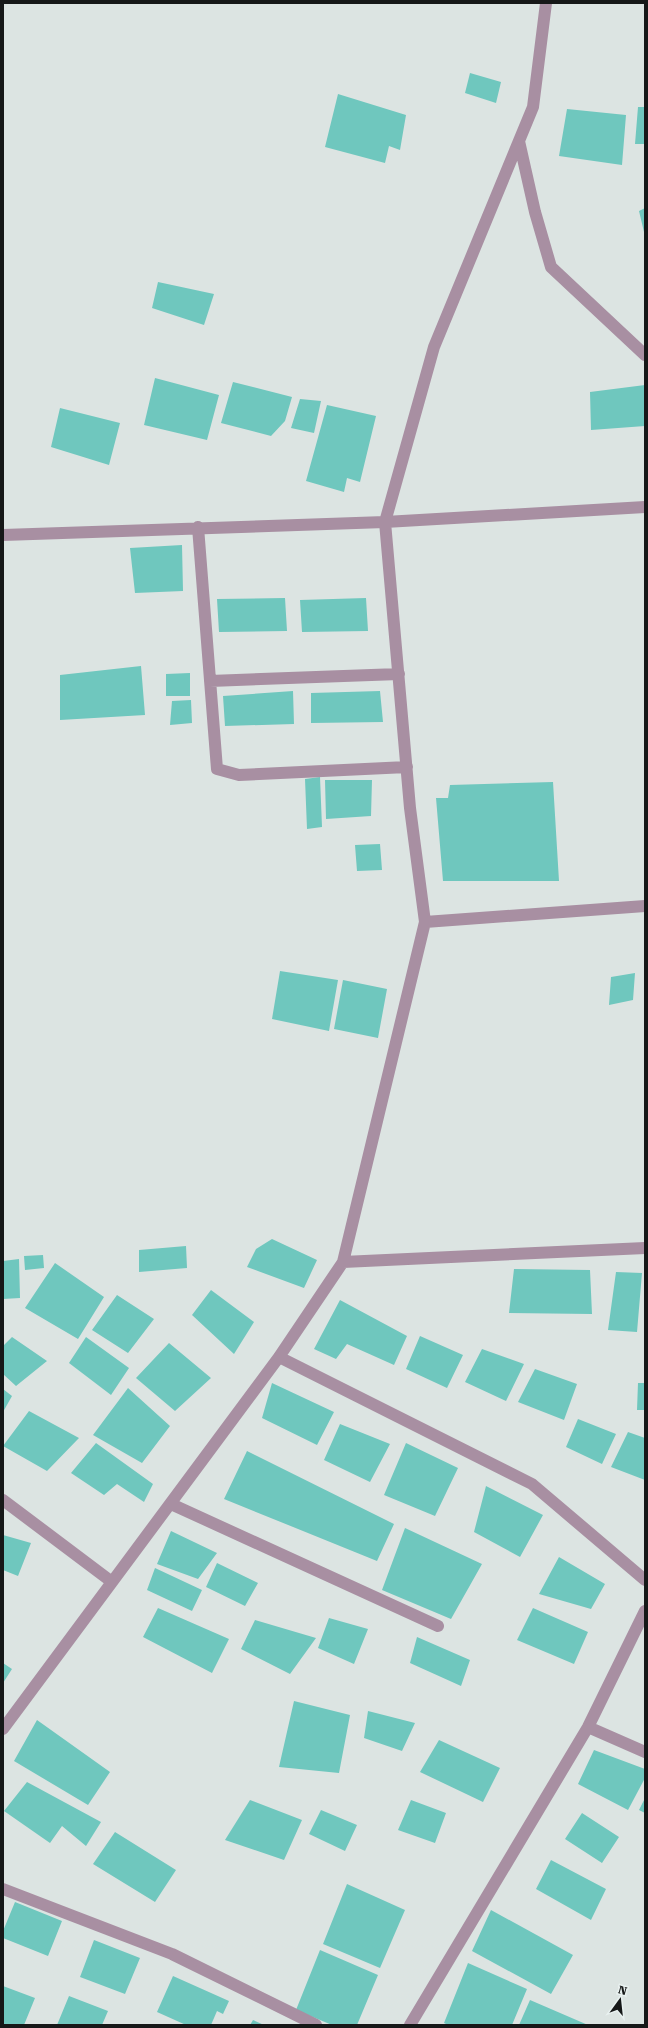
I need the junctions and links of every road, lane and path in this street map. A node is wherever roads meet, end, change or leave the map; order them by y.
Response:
1 (546, 3) edge
2 (519, 140) junction
3 (645, 355) edge
4 (645, 507) edge
5 (385, 522) junction
6 (198, 527) junction
7 (3, 535) edge
8 (399, 674) junction
9 (210, 681) junction
10 (407, 767) junction
11 (645, 906) edge
12 (425, 922) junction
13 (645, 1248) edge
14 (343, 1262) junction
15 (279, 1357) junction
16 (3, 1500) edge
17 (171, 1504) junction
18 (645, 1580) edge
19 (112, 1582) junction
20 (645, 1611) edge
21 (438, 1626) dead end
22 (588, 1728) junction
23 (3, 1729) edge
24 (645, 1752) edge
25 (3, 1889) edge
26 (313, 2024) edge
27 (410, 2025) edge

1 - 2 street
2 - 3 street
2 - 5 street
4 - 5 street
5 - 6 street
5 - 8 street
6 - 7 street
6 - 9 street
8 - 9 street
8 - 10 street
9 - 10 street
10 - 12 street
11 - 12 street
12 - 14 street
13 - 14 street
14 - 15 street
15 - 17 street
15 - 18 street
16 - 19 street
17 - 19 street
17 - 21 street
19 - 23 street
20 - 22 street
22 - 24 street
22 - 27 street
25 - 26 street

